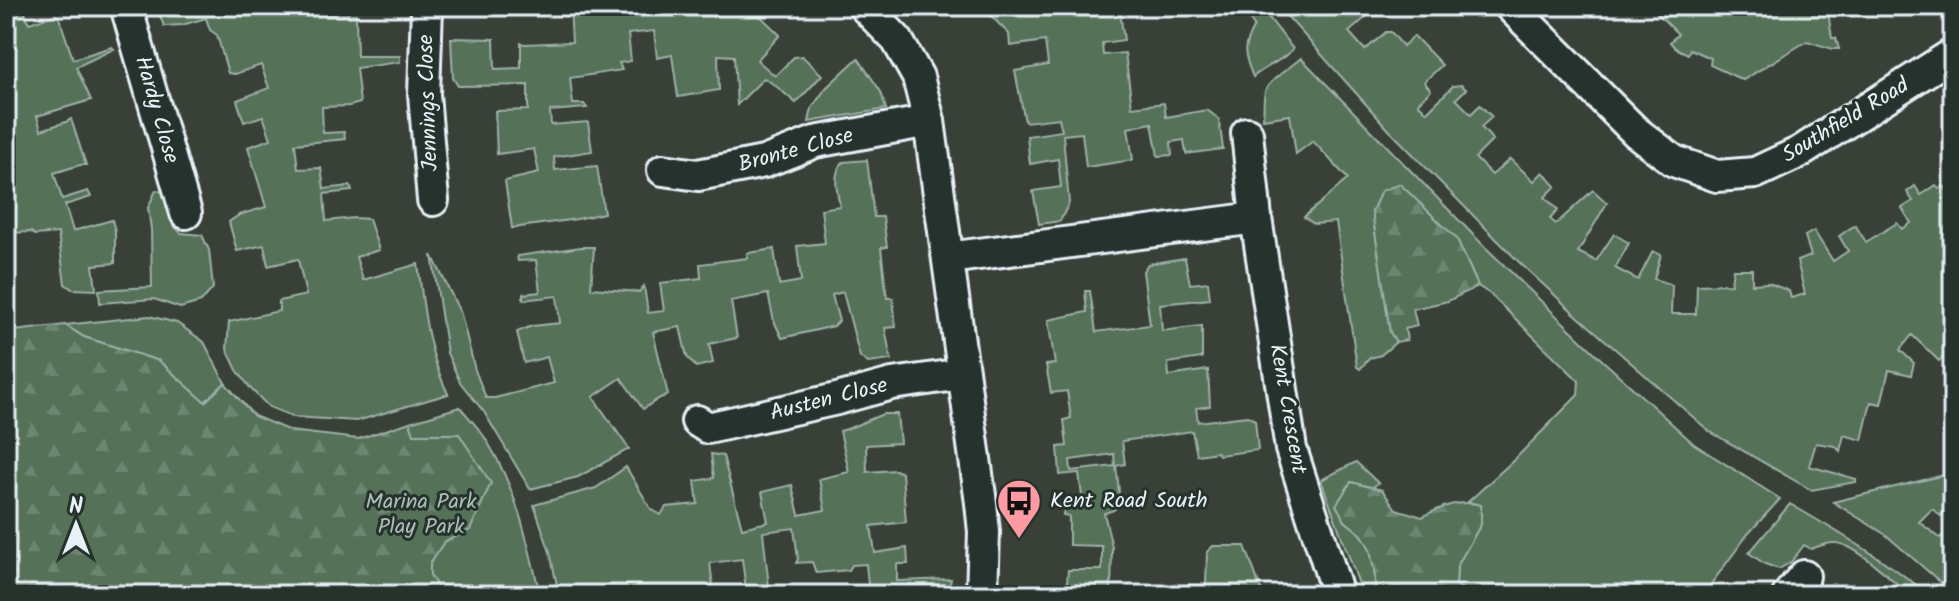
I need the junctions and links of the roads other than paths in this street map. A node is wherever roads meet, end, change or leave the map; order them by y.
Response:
1 (126, 6) edge
2 (427, 6) edge
3 (864, 6) edge
4 (1510, 6) edge
5 (1953, 54) edge
6 (929, 121) junction
7 (1247, 133) dead end
8 (663, 170) dead end
9 (433, 200) dead end
10 (186, 213) dead end
11 (1256, 218) junction
12 (948, 258) junction
13 (963, 374) junction
14 (697, 421) dead end
15 (982, 595) edge
16 (1338, 595) edge

1 - 10 street, Hardy Close
2 - 9 street, Jennings Close
3 - 6 street
4 - 5 street, Southfield Road
6 - 8 street, Bronte Close
6 - 12 street
7 - 11 street, Kent Crescent
11 - 12 street
11 - 16 street, Kent Crescent
12 - 13 street
13 - 14 street, Austen Close
13 - 15 street

